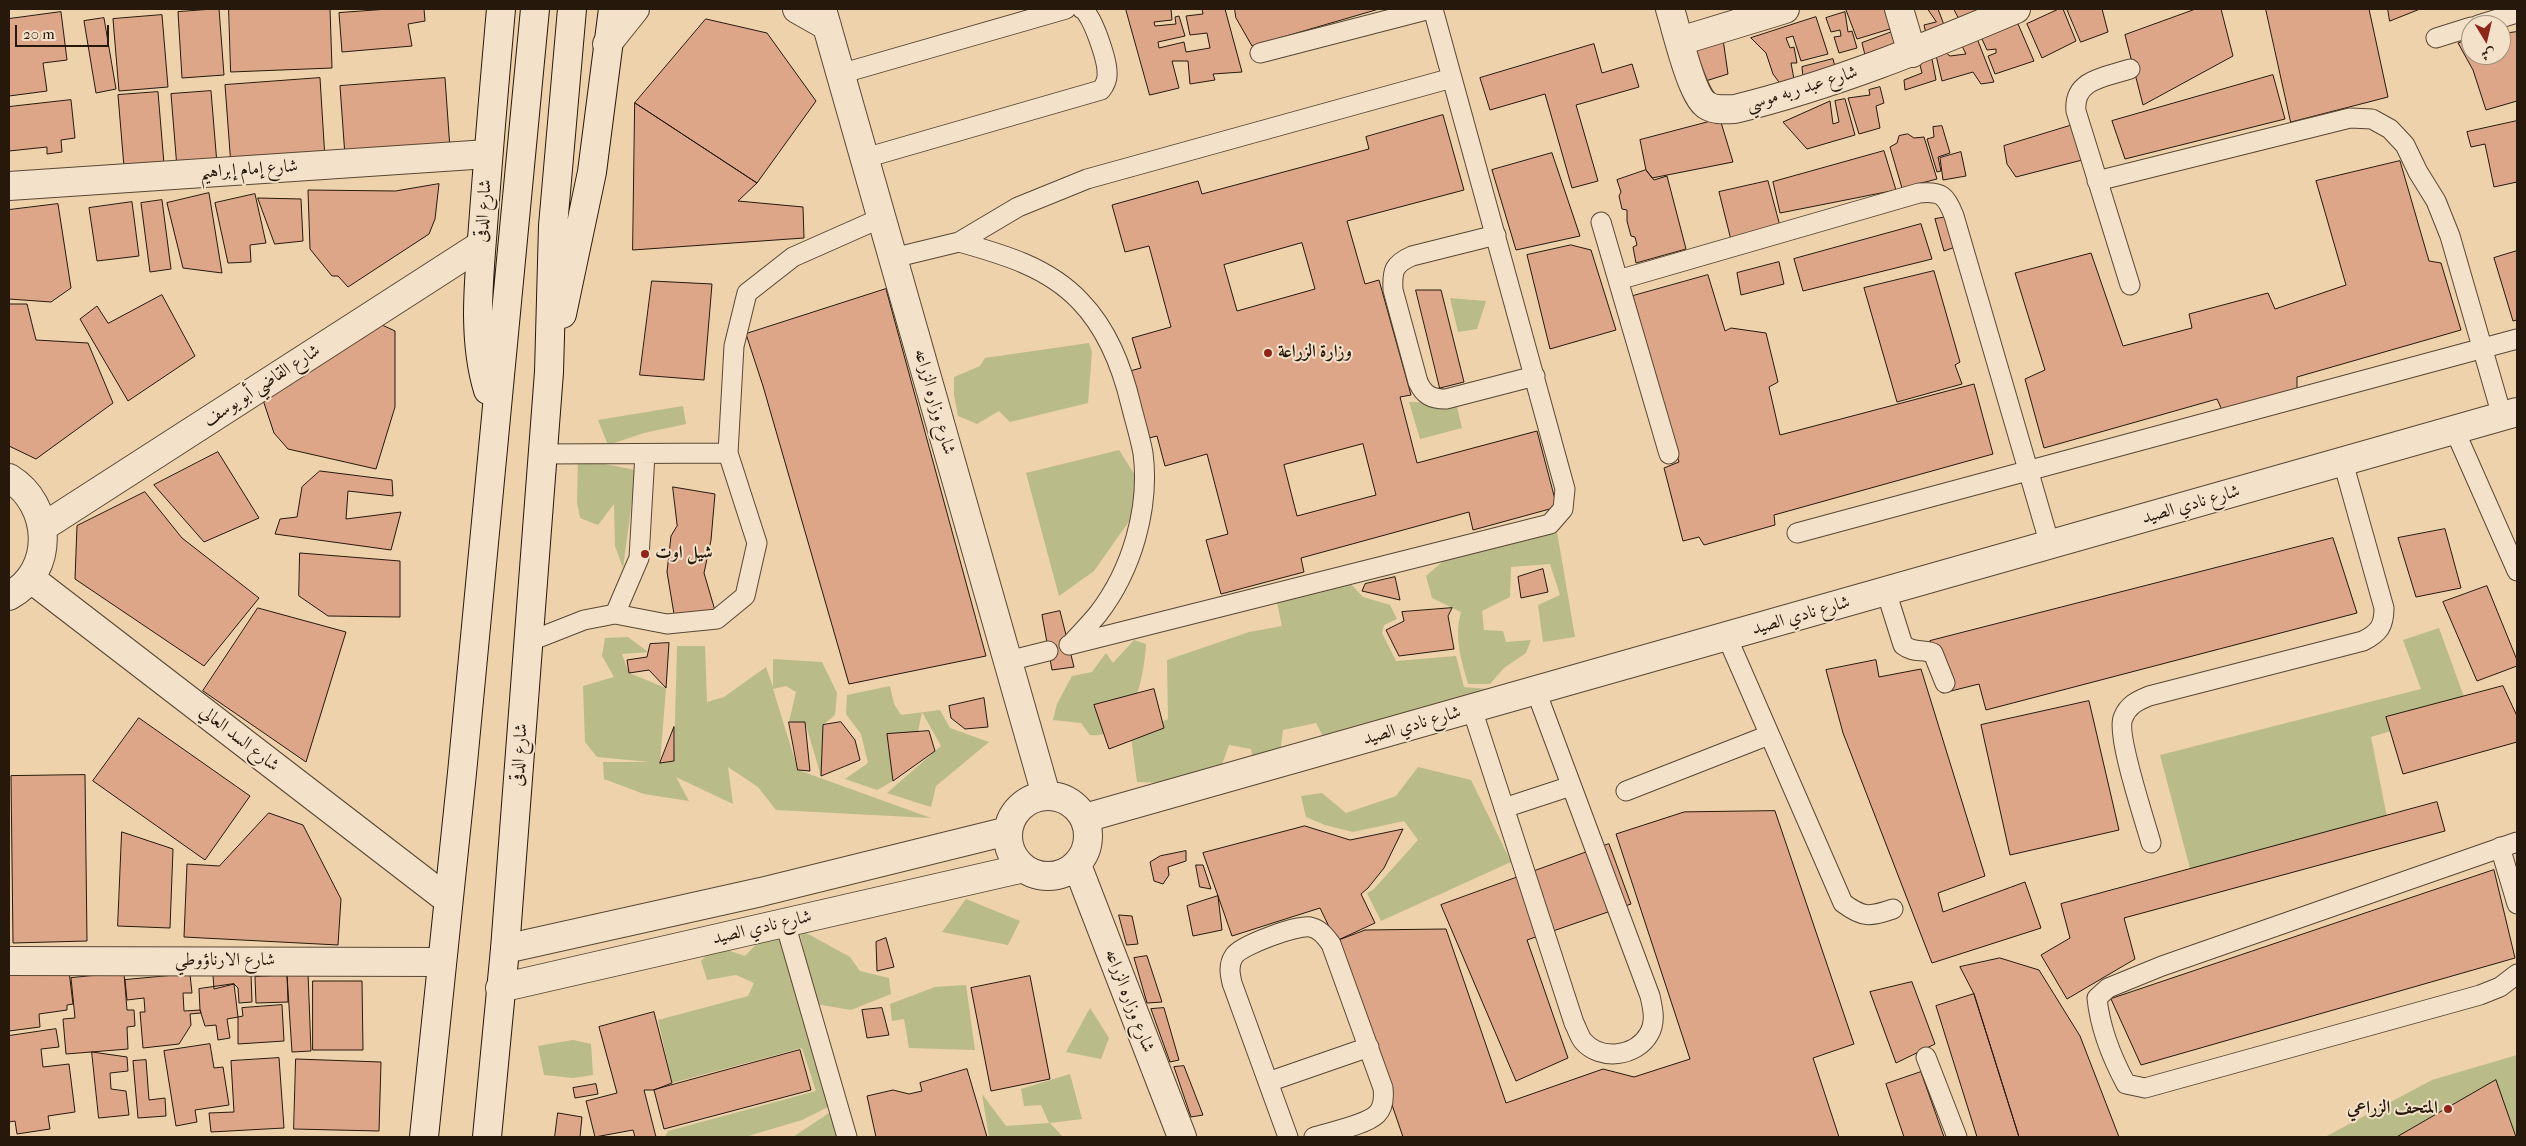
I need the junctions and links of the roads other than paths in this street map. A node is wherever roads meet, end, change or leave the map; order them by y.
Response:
1 (502, 9) edge
2 (535, 9) edge
3 (572, 9) edge
4 (612, 9) edge
5 (635, 9) edge
6 (797, 9) edge
7 (1066, 9) edge
8 (1082, 9) edge
9 (1432, 9) edge
10 (1670, 9) edge
11 (1785, 9) edge
12 (1900, 9) edge
13 (2016, 9) edge
14 (825, 18) edge
15 (2461, 30) edge
16 (2436, 38) dead end
17 (1680, 41) junction
18 (607, 44) junction
19 (1260, 53) dead end
20 (1912, 53) junction
21 (2130, 69) dead end
22 (840, 74) junction
23 (1452, 78) junction
24 (488, 154) junction
25 (865, 158) junction
26 (2097, 181) junction
27 (9, 186) edge
28 (881, 218) junction
29 (1601, 222) dead end
30 (1496, 235) junction
31 (959, 242) junction
32 (482, 245) junction
33 (893, 258) junction
34 (1618, 280) junction
35 (2130, 285) dead end
36 (2517, 339) edge
37 (2483, 348) junction
38 (549, 372) junction
39 (1535, 376) junction
40 (495, 411) junction
41 (2510, 414) edge
42 (2455, 430) junction
43 (728, 453) junction
44 (543, 454) junction
45 (645, 454) junction
46 (1669, 454) dead end
47 (2343, 462) junction
48 (2028, 471) junction
49 (9, 478) edge
50 (43, 527) junction
51 (1797, 533) dead end
52 (2050, 545) junction
53 (2517, 571) edge
54 (30, 578) junction
55 (1886, 592) junction
56 (9, 596) edge
57 (615, 614) junction
58 (1727, 637) junction
59 (528, 642) junction
60 (1048, 651) dead end
61 (1008, 661) junction
62 (1944, 683) dead end
63 (1536, 691) junction
64 (1472, 710) junction
65 (1769, 735) junction
66 (1571, 786) junction
67 (1626, 791) dead end
68 (1046, 795) junction
69 (1504, 808) junction
70 (1085, 818) junction
71 (1008, 831) junction
72 (2151, 843) dead end
73 (2508, 844) edge
74 (1077, 864) junction
75 (1024, 868) junction
76 (760, 892) junction
77 (447, 899) junction
78 (2517, 904) edge
79 (1893, 908) dead end
80 (777, 925) junction
81 (505, 949) junction
82 (9, 961) edge
83 (441, 962) junction
84 (2517, 974) edge
85 (500, 988) junction
86 (1368, 1047) junction
87 (1926, 1057) dead end
88 (1268, 1082) junction
89 (424, 1137) edge
90 (487, 1137) edge
91 (847, 1137) edge
92 (1182, 1137) edge
93 (1288, 1137) edge
94 (1314, 1137) edge
95 (1956, 1137) edge

1 - 24 street, شارع الدقى
2 - 40 street, شارع الدقى
3 - 38 street, شارع الدقى
4 - 18 street, شارع الدقى
5 - 18 street
6 - 14 street
7 - 22 lane
8 - 25 lane
9 - 19 lane
9 - 23 lane
10 - 17 street
11 - 17 street
12 - 20 street
13 - 20 street, شارع عبد ربه موسي
14 - 22 street, شارع وزاره الزراعه
15 - 16 lane
17 - 20 street, شارع عبد ربه موسي
18 - 38 street, شارع الدقى
21 - 26 lane
22 - 25 street, شارع وزاره الزراعه
23 - 30 lane
23 - 31 lane
24 - 27 street, شارع إمام إبراهيم
24 - 32 street, شارع الدقى
25 - 28 street, شارع وزاره الزراعه
26 - 35 lane
26 - 37 lane
28 - 33 street, شارع وزاره الزراعه
28 - 43 lane
29 - 34 lane
30 - 39 lane
30 - 39 lane
31 - 33 lane
31 - 39 lane
32 - 40 street, شارع الدقى
32 - 50 street, شارع القاضي أبو يوسف
33 - 61 street, شارع وزاره الزراعه
34 - 46 lane
34 - 48 lane
36 - 37 lane
37 - 41 lane
37 - 48 lane
38 - 44 street, شارع الدقى
40 - 77 street, شارع الدقى
41 - 42 street, شارع نادي الصيد
42 - 47 street, شارع نادي الصيد
42 - 53 lane
43 - 45 lane
43 - 57 lane
44 - 45 lane
44 - 59 street, شارع الدقى
45 - 57 lane
47 - 52 street, شارع نادي الصيد
47 - 72 lane
48 - 51 lane
48 - 52 lane
49 - 50 street
50 - 54 street
52 - 55 street, شارع نادي الصيد
54 - 56 street
54 - 77 street, شارع السد العالي
55 - 58 street, شارع نادي الصيد
55 - 62 lane
57 - 59 lane
58 - 63 street, شارع نادي الصيد
58 - 65 lane
59 - 81 street, شارع الدقى
60 - 61 lane
61 - 68 street, شارع وزاره الزراعه
63 - 64 street, شارع نادي الصيد
63 - 66 lane
64 - 69 lane
64 - 70 street, شارع نادي الصيد
65 - 67 lane
65 - 79 lane
66 - 69 lane
66 - 69 lane
68 - 70 street
68 - 71 street
70 - 74 street
71 - 75 street
71 - 76 street, شارع نادي الصيد
73 - 78 lane
73 - 84 lane
74 - 75 street
74 - 92 street, شارع وزاره الزراعه
75 - 80 street, شارع نادي الصيد
76 - 80 street
76 - 81 street, شارع نادي الصيد
77 - 83 street, شارع الدقى
80 - 85 street, شارع نادي الصيد
80 - 91 lane
81 - 85 street, شارع الدقى
82 - 83 street, شارع الارناؤوطي
83 - 89 street, شارع الدقى
85 - 90 street, شارع الدقى
86 - 88 lane
86 - 88 lane
86 - 94 lane
87 - 95 lane
88 - 93 lane

